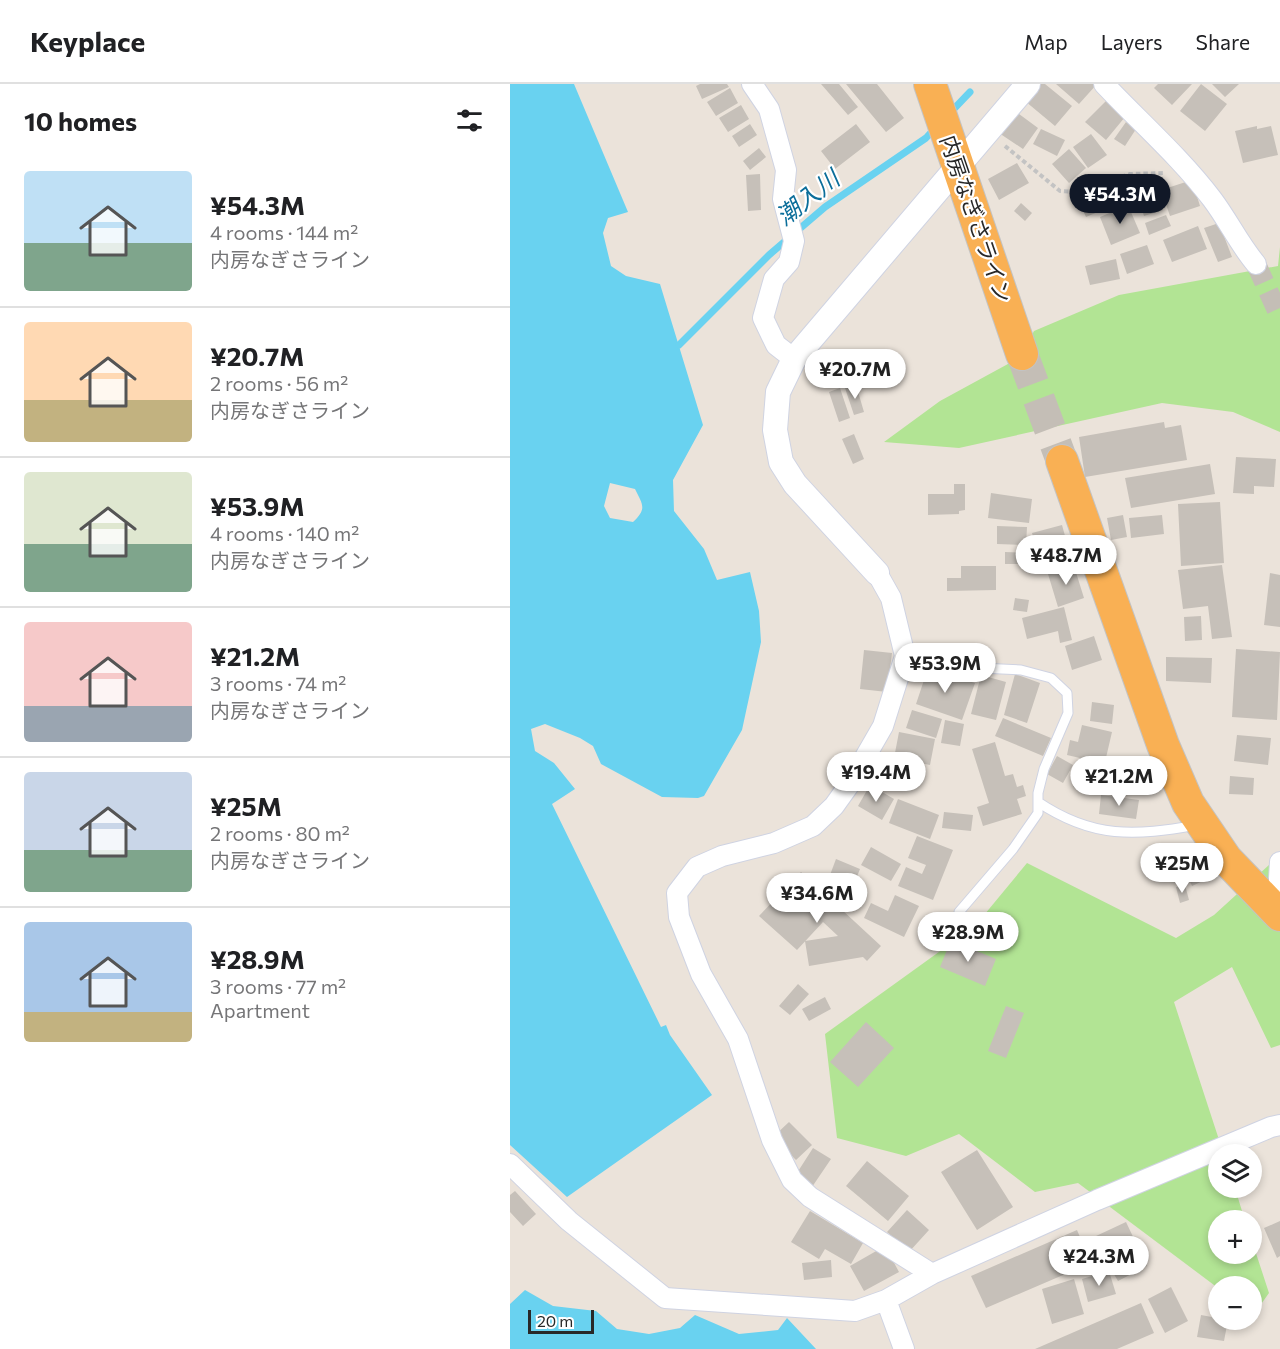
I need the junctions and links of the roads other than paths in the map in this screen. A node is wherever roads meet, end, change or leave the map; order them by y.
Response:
1 (752, 84) edge
2 (1028, 84) edge
3 (1104, 84) edge
4 (930, 85) edge
5 (957, 169) junction
6 (1256, 264) tunnel mouth
7 (1022, 354) tunnel mouth
8 (794, 359) junction
9 (1062, 461) tunnel mouth
10 (877, 573) joint
11 (905, 656) junction
12 (1038, 802) junction
13 (1202, 824) junction
14 (1280, 862) edge
15 (959, 912) dead end
16 (1279, 913) edge
17 (1280, 1125) edge
18 (510, 1164) edge
19 (932, 1274) junction
20 (886, 1300) junction
21 (904, 1349) edge

1 - 8 street
2 - 5 street
3 - 6 street
4 - 5 highway, 内房なぎさライン
5 - 7 highway, 内房なぎさライン
5 - 8 street
8 - 10 street
9 - 13 highway
10 - 11 street
11 - 12 lane
11 - 19 street
12 - 13 lane
12 - 15 lane
13 - 16 highway
14 - 16 street
17 - 19 street
18 - 20 street
19 - 20 street
20 - 21 street

